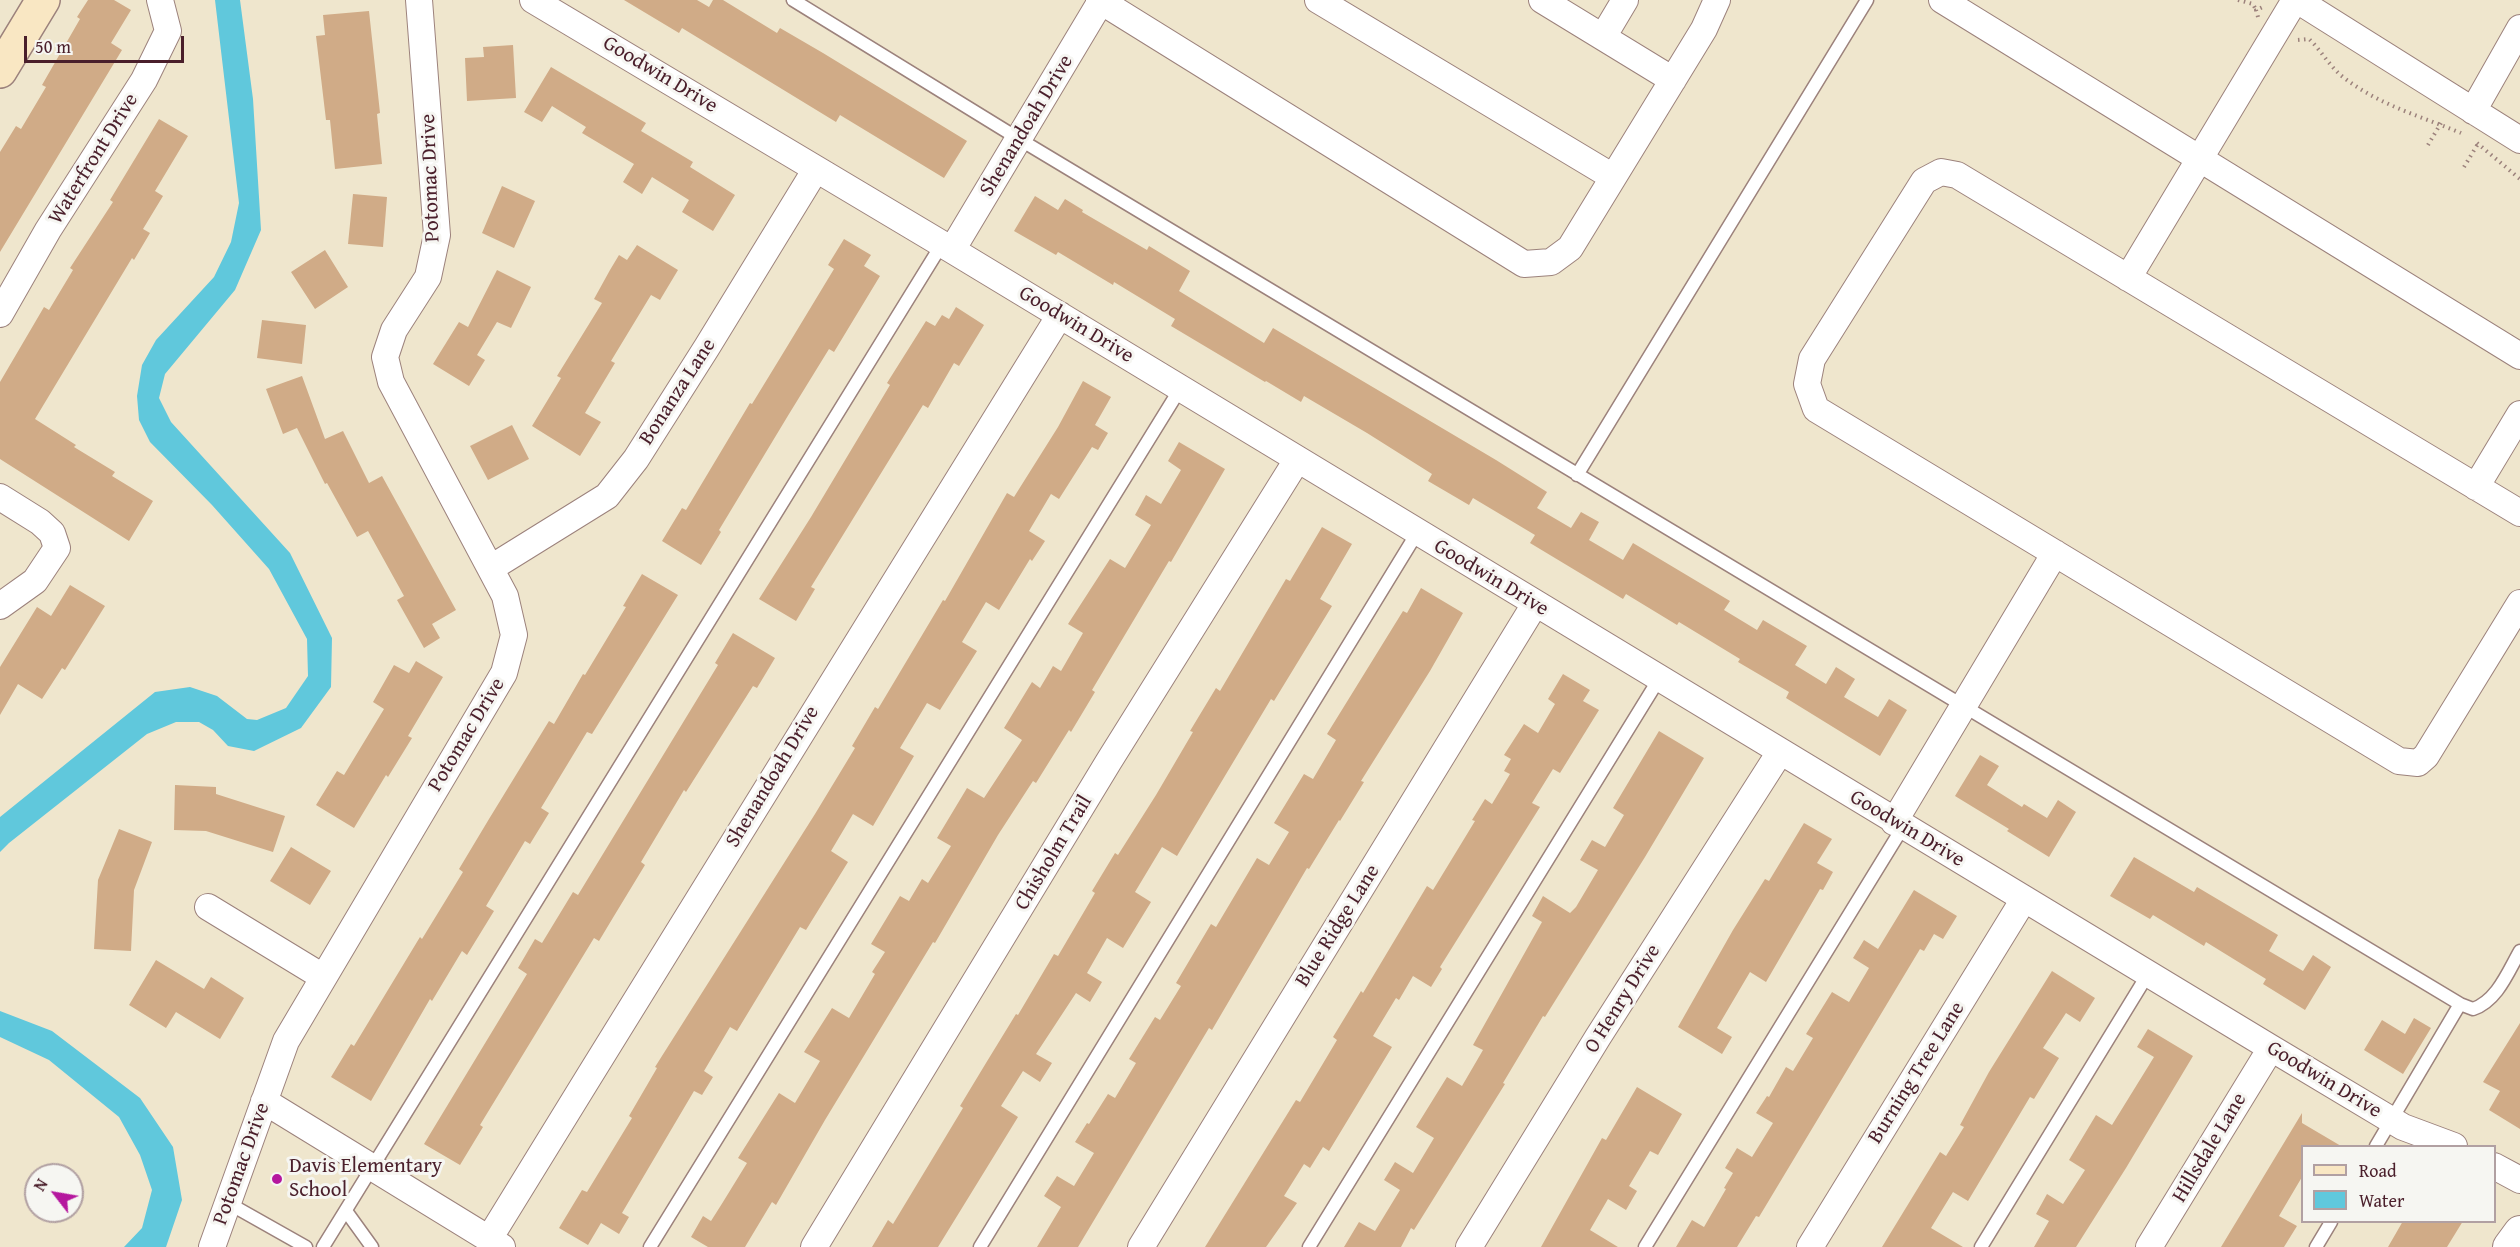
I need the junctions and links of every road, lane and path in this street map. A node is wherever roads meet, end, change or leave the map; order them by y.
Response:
1 (43, 0) edge
2 (160, 0) edge
3 (419, 0) edge
4 (533, 0) edge
5 (793, 0) edge
6 (1318, 0) edge
7 (1542, 0) edge
8 (1625, 0) edge
9 (1717, 0) edge
10 (1867, 0) edge
11 (1942, 0) edge
12 (2238, 0) edge
13 (2296, 0) edge
14 (1100, 1) edge
15 (2256, 10) dead end
16 (2520, 28) edge
17 (1603, 37) junction
18 (2302, 39) dead end
19 (0, 71) edge
20 (1673, 80) junction
21 (2473, 111) junction
22 (2444, 118) dead end
23 (2441, 123) junction
24 (2482, 135) dead end
25 (1019, 139) junction
26 (2520, 140) edge
27 (2478, 143) junction
28 (2428, 145) dead end
29 (2201, 157) junction
30 (2464, 167) dead end
31 (816, 169) junction
32 (1613, 177) junction
33 (2520, 179) edge
34 (947, 247) junction
35 (2128, 278) junction
36 (0, 314) edge
37 (1060, 315) junction
38 (2520, 356) edge
39 (1180, 389) junction
40 (2520, 414) edge
41 (1297, 460) junction
42 (1577, 475) junction
43 (2476, 487) junction
44 (0, 497) edge
45 (2520, 513) edge
46 (1417, 533) junction
47 (2055, 554) junction
48 (491, 568) junction
49 (2520, 603) edge
50 (1535, 604) junction
51 (0, 606) edge
52 (1659, 679) junction
53 (1963, 706) junction
54 (1780, 752) junction
55 (1898, 824) junction
56 (2024, 899) junction
57 (208, 907) dead end
58 (2520, 951) edge
59 (2148, 974) junction
60 (323, 977) junction
61 (2460, 1004) junction
62 (2271, 1048) junction
63 (264, 1101) junction
64 (2391, 1120) junction
65 (2377, 1145) edge
66 (2451, 1145) edge
67 (373, 1167) junction
68 (2496, 1167) edge
69 (2520, 1180) edge
70 (228, 1203) junction
71 (346, 1211) junction
72 (2330, 1223) edge
73 (2520, 1232) edge
74 (496, 1243) edge
75 (212, 1247) edge
76 (306, 1247) edge
77 (323, 1247) edge
78 (372, 1247) edge
79 (650, 1247) edge
80 (814, 1247) edge
81 (980, 1247) edge
82 (1141, 1247) edge
83 (1310, 1247) edge
84 (1469, 1247) edge
85 (1645, 1247) edge
86 (1810, 1247) edge
87 (1981, 1247) edge
88 (2149, 1247) edge
89 (2316, 1247) edge
90 (2509, 1247) edge

1 - 19 main road
2 - 36 street, Waterfront Drive
3 - 48 street, Potomac Drive
4 - 31 street, Goodwin Drive
5 - 25 lane
6 - 32 street
7 - 17 street
8 - 17 street
9 - 20 street
10 - 42 lane
11 - 29 street
12 - 15 path
13 - 21 street
13 - 29 street
14 - 25 street, Shenandoah Drive
14 - 32 street
16 - 21 street
17 - 20 street
18 - 23 path
20 - 32 street
21 - 26 street
22 - 23 path
23 - 27 path
23 - 28 path
24 - 27 path
25 - 34 street, Shenandoah Drive
25 - 42 lane
27 - 30 path
27 - 33 path
29 - 35 street
29 - 38 street
31 - 34 street, Goodwin Drive
31 - 48 street, Bonanza Lane
34 - 37 street, Goodwin Drive
34 - 67 lane
35 - 43 street
35 - 47 street
37 - 39 street, Goodwin Drive
37 - 74 street, Shenandoah Drive
39 - 41 street, Goodwin Drive
39 - 79 lane
40 - 43 street
41 - 46 street, Goodwin Drive
41 - 80 street, Chisholm Trail
42 - 53 lane
43 - 45 street
44 - 51 street
46 - 50 street, Goodwin Drive
46 - 81 lane
47 - 49 street
47 - 53 street
48 - 60 street, Potomac Drive
50 - 52 street, Goodwin Drive
50 - 82 street, Blue Ridge Lane
52 - 54 street, Goodwin Drive
52 - 83 lane
53 - 55 street
53 - 61 lane
54 - 55 street, Goodwin Drive
54 - 84 street, O Henry Drive
55 - 56 street, Goodwin Drive
55 - 85 lane
56 - 59 street, Goodwin Drive
56 - 86 street, Burning Tree Lane
57 - 60 street
58 - 61 lane
59 - 62 street, Goodwin Drive
59 - 87 lane
60 - 63 street, Potomac Drive
61 - 64 lane
62 - 64 street, Goodwin Drive
62 - 88 street, Hillsdale Lane
63 - 67 street
63 - 70 street, Potomac Drive
64 - 65 lane
64 - 66 street, Goodwin Drive
67 - 71 lane
67 - 74 street
68 - 69 street
70 - 75 street, Potomac Drive
70 - 76 lane
71 - 77 lane
71 - 78 lane
72 - 89 lane
73 - 90 street

